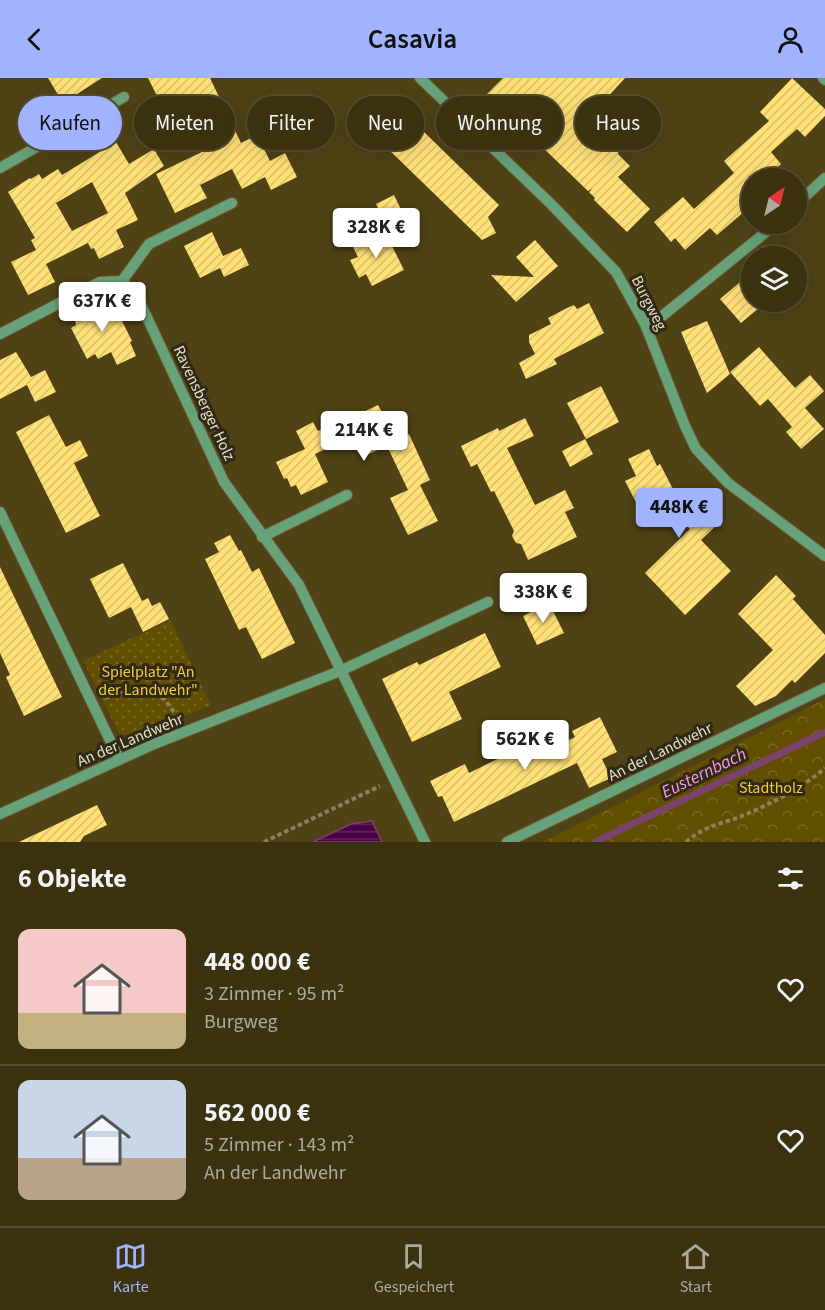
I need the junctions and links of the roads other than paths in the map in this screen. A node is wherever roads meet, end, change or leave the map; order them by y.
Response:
1 (420, 78) edge
2 (124, 98) dead end
3 (0, 168) edge
4 (825, 178) edge
5 (807, 195) edge
6 (232, 204) dead end
7 (764, 234) edge
8 (122, 281) junction
9 (645, 324) junction
10 (0, 334) edge
11 (347, 495) dead end
12 (0, 512) edge
13 (262, 537) junction
14 (825, 556) edge
15 (488, 602) dead end
16 (340, 671) junction
17 (825, 688) edge
18 (119, 759) junction
19 (0, 814) edge
20 (425, 842) edge
21 (507, 842) edge

1 - 9 street, Burgweg
2 - 3 street
4 - 5 street
6 - 8 street
7 - 9 street
8 - 10 street
8 - 13 street, Ravensberger Holz
9 - 14 street, Burgweg
11 - 13 street
12 - 18 street
13 - 16 street, Ravensberger Holz
15 - 16 street, An der Landwehr
16 - 18 street, An der Landwehr
16 - 20 street
17 - 21 street, An der Landwehr
18 - 19 street, An der Landwehr

